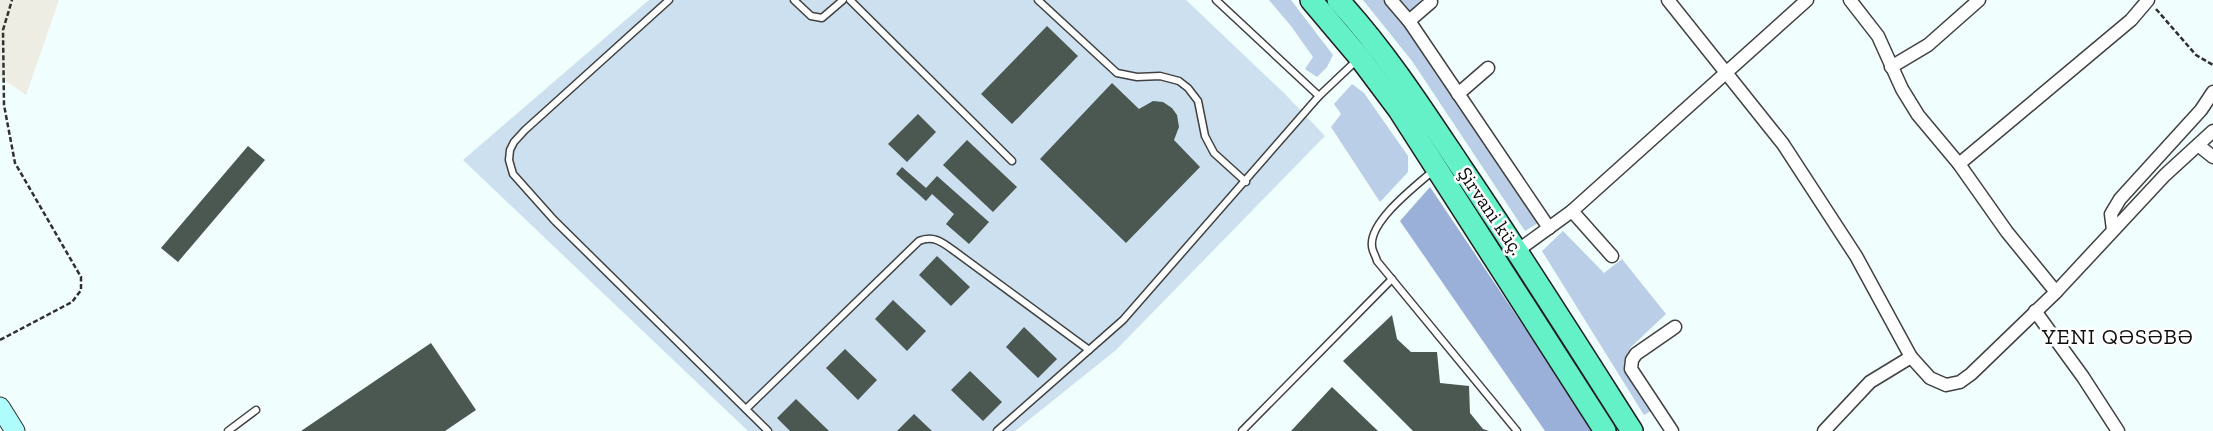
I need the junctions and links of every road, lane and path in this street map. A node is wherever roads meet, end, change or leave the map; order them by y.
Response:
1 (12, 0) edge
2 (670, 0) edge
3 (794, 0) edge
4 (843, 0) edge
5 (850, 0) edge
6 (1038, 0) edge
7 (1216, 0) edge
8 (1310, 0) edge
9 (1338, 0) edge
10 (1391, 0) edge
11 (1668, 0) edge
12 (1807, 0) edge
13 (1850, 0) edge
14 (1979, 0) edge
15 (2148, 0) edge
16 (1431, 2) dead end
17 (1409, 21) junction
18 (1360, 58) junction
19 (2213, 65) edge
20 (1891, 66) junction
21 (1488, 68) dead end
22 (1726, 72) junction
23 (2213, 92) edge
24 (1458, 94) junction
25 (1319, 96) junction
26 (2213, 131) edge
27 (2198, 145) junction
28 (2213, 157) edge
29 (1012, 160) dead end
30 (1959, 164) junction
31 (1437, 167) junction
32 (1246, 182) junction
33 (1572, 211) junction
34 (1549, 228) junction
35 (2113, 230) junction
36 (1517, 251) junction
37 (1612, 256) dead end
38 (1392, 279) junction
39 (2056, 292) junction
40 (2035, 311) junction
41 (1675, 327) dead end
42 (0, 340) edge
43 (1089, 350) junction
44 (1911, 357) junction
45 (0, 407) edge
46 (746, 409) junction
47 (256, 410) dead end
48 (15, 431) edge
49 (228, 431) edge
50 (768, 431) edge
51 (997, 431) edge
52 (1242, 431) edge
53 (1517, 431) edge
54 (1605, 431) edge
55 (1632, 431) edge
56 (1672, 431) edge
57 (1824, 431) edge
58 (2118, 431) edge

1 - 42 path
2 - 46 lane
3 - 4 lane
5 - 29 lane
6 - 32 lane
7 - 25 lane
8 - 18 highway
9 - 36 highway, Şirvani küç.
10 - 17 street
11 - 22 street
12 - 22 street
13 - 20 street
14 - 20 street
15 - 19 path
15 - 30 street
16 - 17 street
17 - 24 street
18 - 25 lane
18 - 31 highway
20 - 30 street
21 - 24 street
22 - 33 street
22 - 44 street
23 - 35 street
24 - 34 street
25 - 32 lane
26 - 27 street
27 - 28 street
27 - 35 street
30 - 39 street
31 - 38 lane
31 - 54 highway
32 - 43 lane
33 - 34 street
33 - 37 street
34 - 36 street
35 - 39 street
36 - 55 highway, Şirvani küç.
38 - 52 lane
38 - 53 lane
39 - 40 street
40 - 44 street
40 - 58 street
41 - 56 street
43 - 46 lane
43 - 51 lane
44 - 57 street
45 - 48 main road
46 - 50 lane
47 - 49 lane

